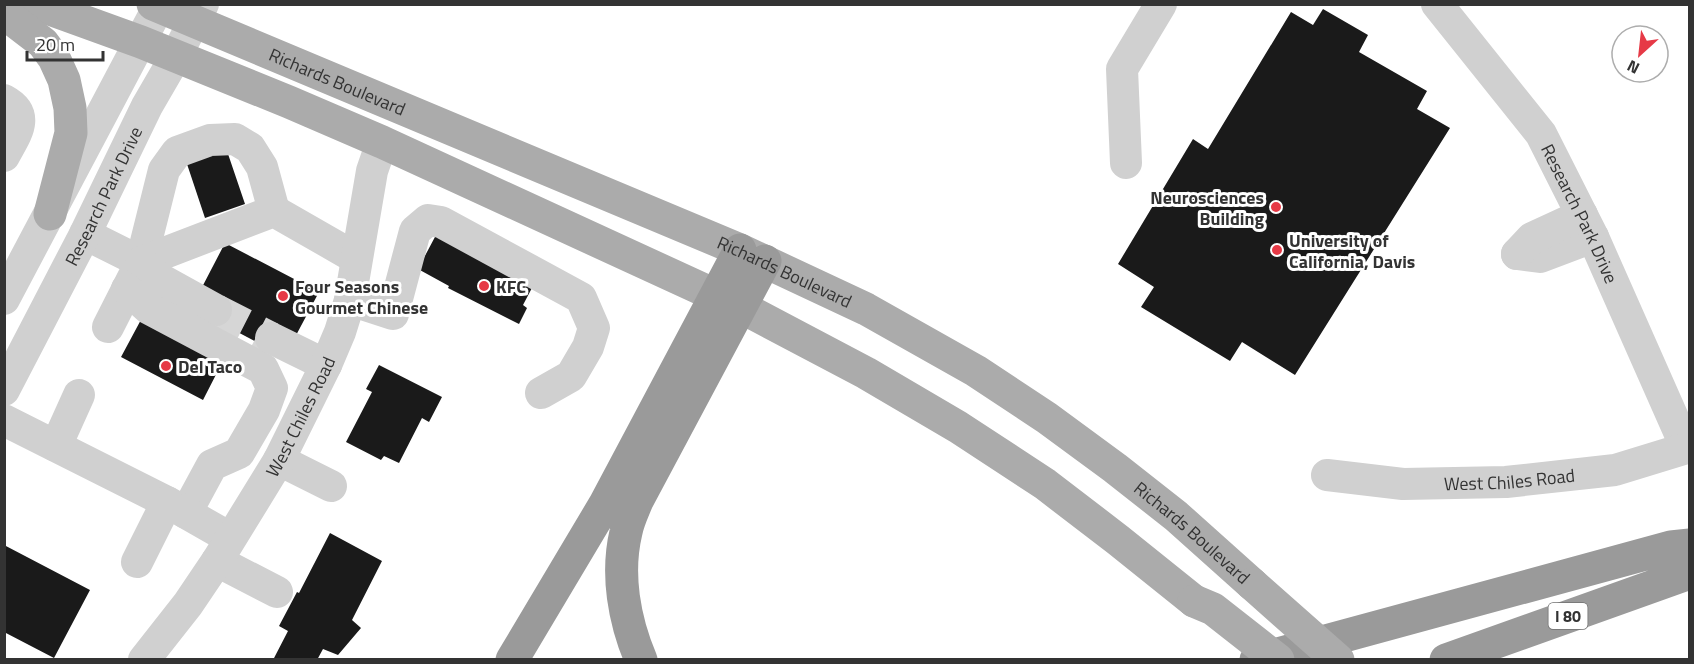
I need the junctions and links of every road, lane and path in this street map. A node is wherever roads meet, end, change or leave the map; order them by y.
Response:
1 (36, 4) edge
2 (1161, 4) edge
3 (1437, 4) edge
4 (157, 5) edge
5 (4, 13) edge
6 (199, 13) edge
7 (141, 42) junction
8 (176, 56) junction
9 (4, 99) edge
10 (382, 142) junction
11 (4, 156) edge
12 (1126, 163) dead end
13 (273, 211) junction
14 (50, 214) junction
15 (85, 234) junction
16 (752, 256) junction
17 (356, 258) junction
18 (134, 276) junction
19 (4, 298) edge
20 (350, 300) junction
21 (729, 302) junction
22 (216, 310) tunnel mouth
23 (108, 327) dead end
24 (271, 338) tunnel mouth
25 (326, 366) junction
26 (4, 390) edge
27 (541, 393) dead end
28 (79, 395) dead end
29 (4, 420) edge
30 (1689, 445) edge
31 (56, 446) junction
32 (279, 460) junction
33 (1327, 475) dead end
34 (331, 486) dead end
35 (176, 508) junction
36 (1689, 545) edge
37 (223, 550) junction
38 (137, 562) dead end
39 (1689, 573) edge
40 (277, 592) dead end
41 (1194, 601) junction
42 (144, 660) edge
43 (512, 660) edge
44 (641, 660) edge
45 (1254, 660) edge
46 (1278, 660) edge
47 (1338, 660) edge
48 (1446, 660) edge

1 - 7 main road
2 - 12 street
3 - 30 street, Research Park Drive
4 - 6 main road, Richards Boulevard
4 - 7 street, Research Park Drive
5 - 14 main road
6 - 8 street, Research Park Drive
6 - 16 main road, Richards Boulevard
7 - 8 main road
7 - 14 street, Research Park Drive
8 - 10 main road
8 - 15 street, Research Park Drive
9 - 11 street
10 - 17 street, West Chiles Road
10 - 21 main road
13 - 17 street
13 - 18 street
13 - 18 street
14 - 19 street, Research Park Drive
15 - 18 street
15 - 26 street, Research Park Drive
16 - 21 highway
16 - 47 main road, Richards Boulevard, bridge
17 - 20 street, West Chiles Road
18 - 22 street
18 - 23 street
18 - 35 street
20 - 25 street, West Chiles Road
20 - 27 street
21 - 41 main road
21 - 43 highway
21 - 44 highway
24 - 25 street
25 - 32 street, West Chiles Road
28 - 31 street
29 - 31 street
30 - 33 street, West Chiles Road
31 - 35 street
32 - 34 street
32 - 37 street, West Chiles Road
35 - 37 street
35 - 38 street
36 - 45 highway
37 - 40 street
37 - 42 street, West Chiles Road
39 - 48 highway, I 80
41 - 45 highway
41 - 46 main road, bridge

